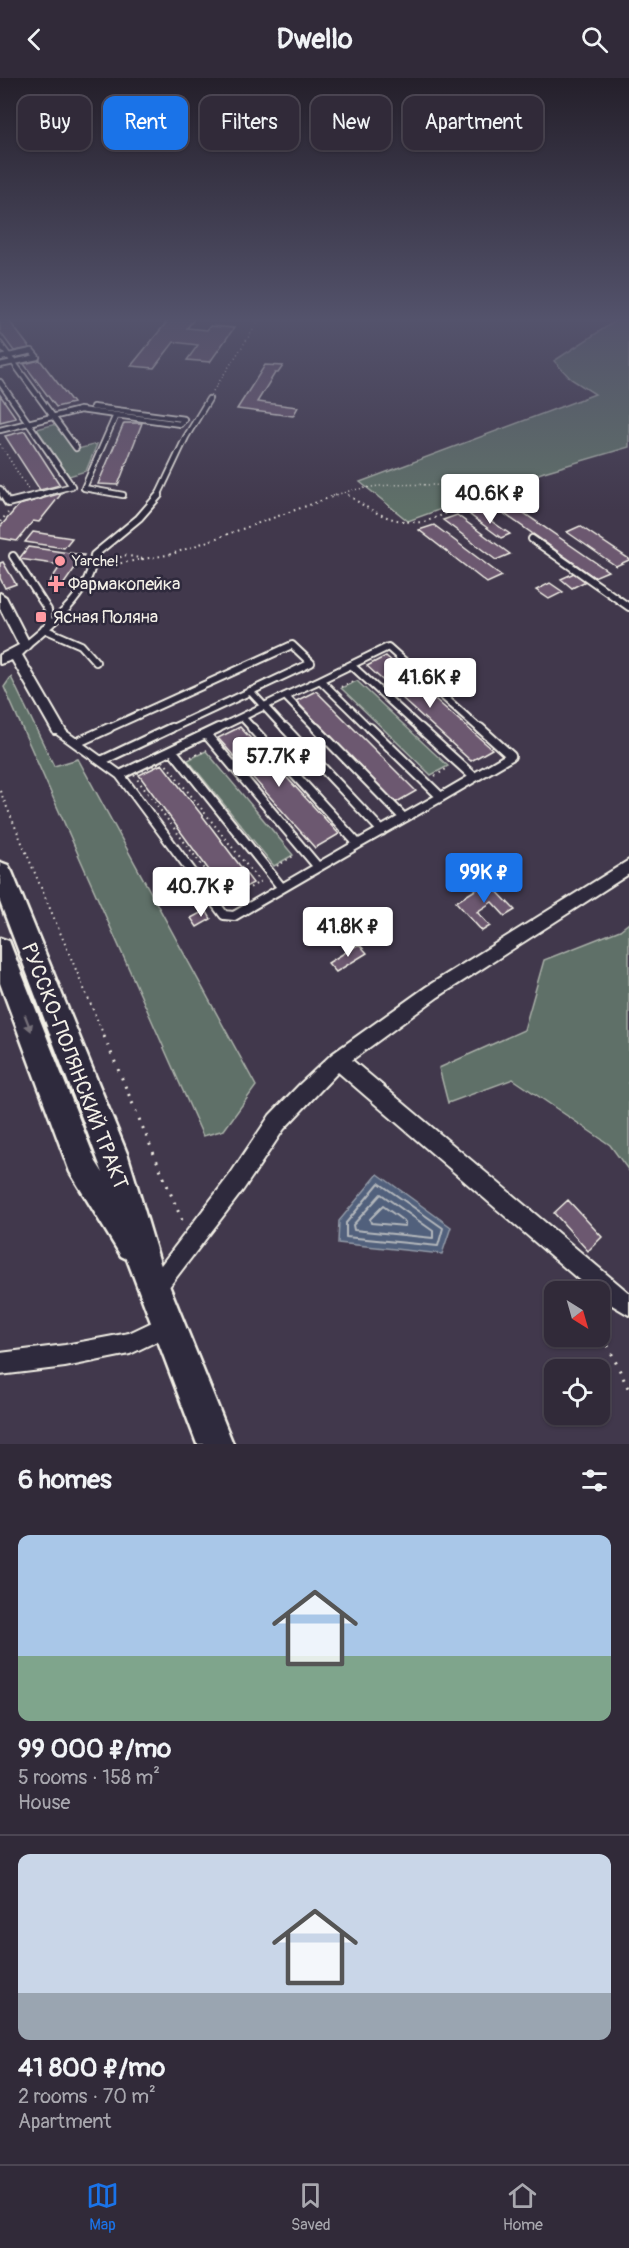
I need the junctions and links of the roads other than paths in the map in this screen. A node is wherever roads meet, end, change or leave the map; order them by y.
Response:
1 (0, 382) edge
2 (28, 382) edge
3 (209, 399) road end
4 (93, 407) dead end
5 (116, 415) junction
6 (54, 417) junction
7 (28, 423) junction
8 (0, 430) edge
9 (76, 448) dead end
10 (0, 489) edge
11 (123, 495) dead end
12 (532, 538) dead end
13 (13, 556) dead end
14 (0, 597) edge
15 (629, 607) edge
16 (46, 627) junction
17 (20, 650) junction
18 (0, 660) edge
19 (96, 662) dead end
20 (351, 664) junction
21 (320, 680) junction
22 (250, 691) junction
23 (285, 696) junction
24 (264, 706) junction
25 (242, 717) junction
26 (59, 731) joint
27 (206, 734) junction
28 (76, 743) junction
29 (172, 750) junction
30 (101, 761) junction
31 (120, 775) junction
32 (474, 777) junction
33 (441, 797) junction
34 (404, 818) junction
35 (382, 831) junction
36 (358, 844) junction
37 (629, 866) edge
38 (318, 867) junction
39 (0, 872) edge
40 (282, 888) junction
41 (0, 949) edge
42 (338, 1060) junction
43 (149, 1276) junction
44 (629, 1305) edge
45 (169, 1325) junction
46 (0, 1364) edge
47 (215, 1444) edge

1 - 7 lane
2 - 6 lane
3 - 16 lane
4 - 5 lane
5 - 6 lane
5 - 11 lane
6 - 7 lane
6 - 9 lane
7 - 8 lane
7 - 10 lane
12 - 15 lane
13 - 16 lane
14 - 17 street
16 - 17 lane
16 - 19 lane
17 - 18 street
17 - 26 street
20 - 21 lane
20 - 32 lane
20 - 32 lane
21 - 23 lane
21 - 33 lane
22 - 24 lane
22 - 28 lane
22 - 30 lane
23 - 24 lane
23 - 34 lane
24 - 25 lane
24 - 35 lane
25 - 27 lane
25 - 36 lane
26 - 28 lane
27 - 29 lane
27 - 38 lane
28 - 30 lane
29 - 31 lane
29 - 40 lane
30 - 31 lane
31 - 40 lane
32 - 33 lane
33 - 34 lane
34 - 35 lane
35 - 36 lane
36 - 38 lane
37 - 42 street
38 - 40 lane
39 - 43 main road, РУССКО-ПОЛЯНСКИЙ ТРАКТ
41 -> 43 main road, РУССКО-ПОЛЯНСКИЙ ТРАКТ
42 - 43 street
42 - 44 street
43 - 45 main road, РУССКО-ПОЛЯНСКИЙ ТРАКТ
45 - 46 street
45 - 47 main road, РУССКО-ПОЛЯНСКИЙ ТРАКТ

